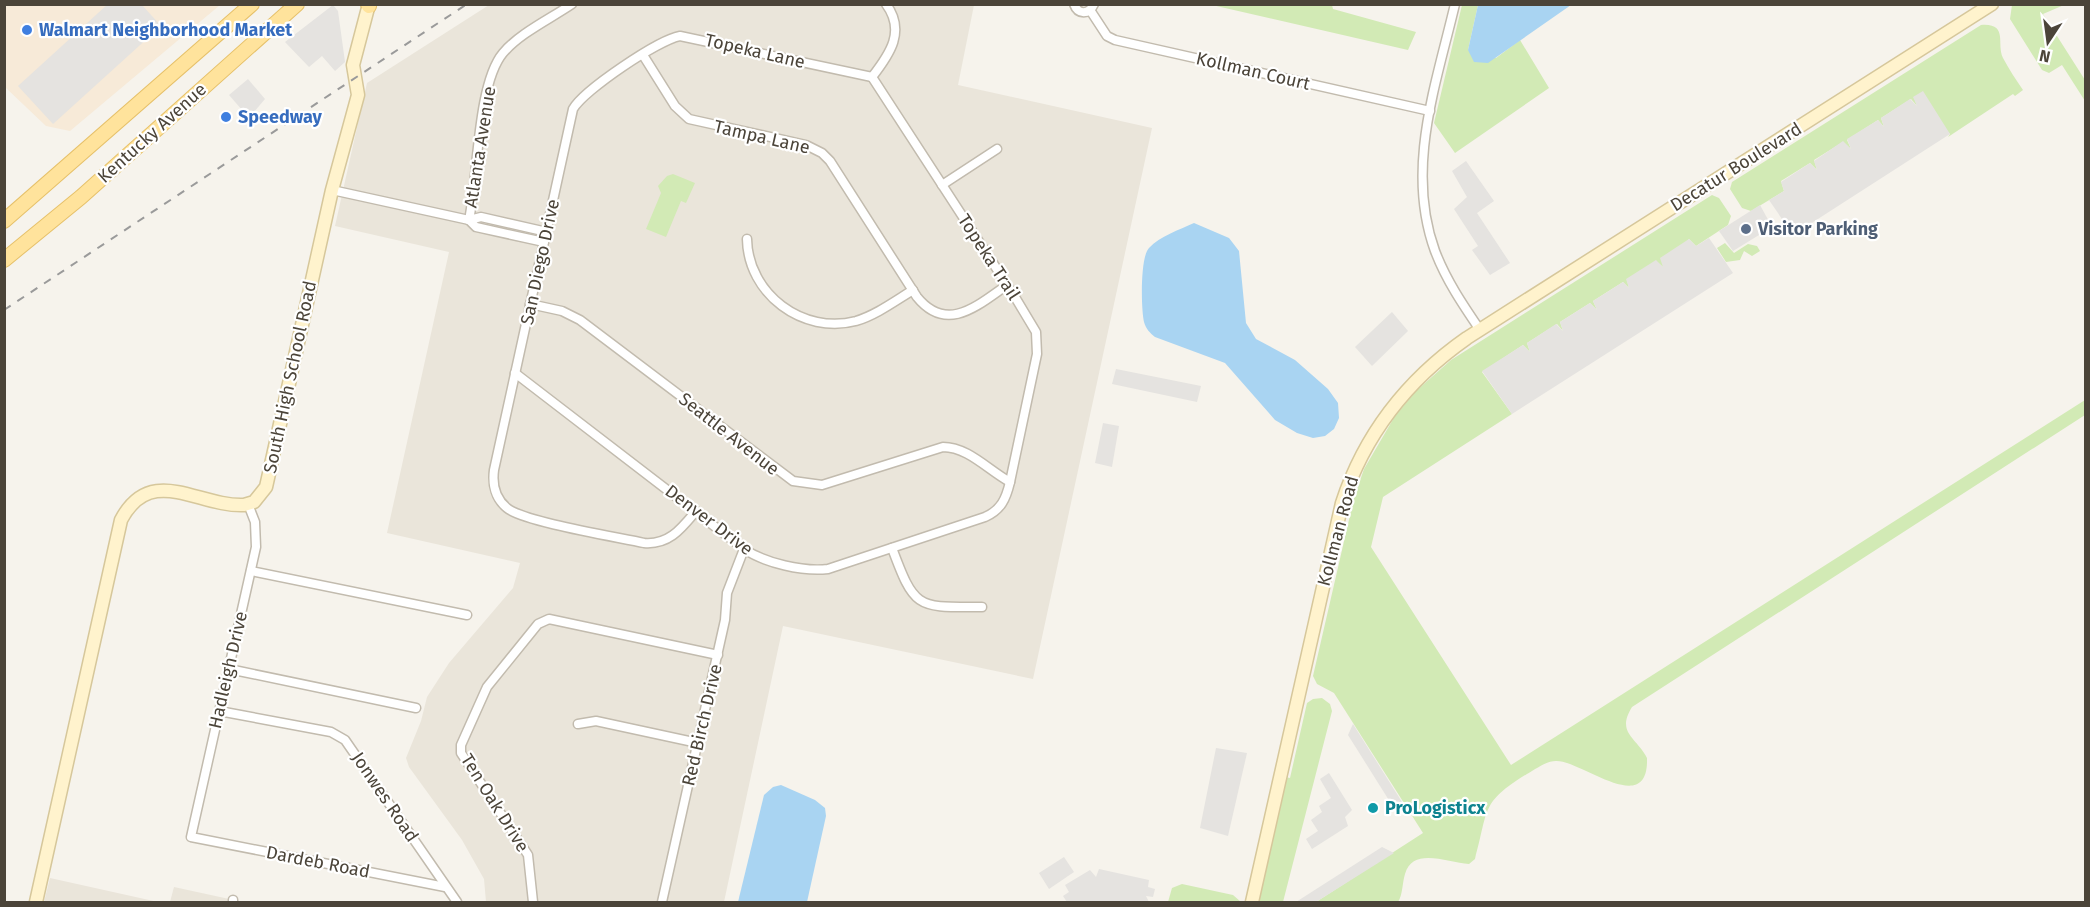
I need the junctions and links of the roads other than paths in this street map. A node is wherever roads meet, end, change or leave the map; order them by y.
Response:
1 (252, 4) edge
2 (297, 4) edge
3 (572, 4) edge
4 (886, 4) edge
5 (1074, 4) edge
6 (1455, 4) edge
7 (1992, 4) edge
8 (368, 5) edge
9 (1092, 7) edge
10 (284, 11) edge
11 (643, 55) junction
12 (872, 76) junction
13 (1430, 111) junction
14 (997, 149) dead end
15 (942, 185) junction
16 (332, 190) junction
17 (469, 220) junction
18 (4, 221) edge
19 (546, 232) junction
20 (747, 239) dead end
21 (544, 242) junction
22 (4, 260) edge
23 (1007, 285) junction
24 (913, 290) junction
25 (530, 304) junction
26 (1480, 330) junction
27 (515, 373) junction
28 (1010, 482) junction
29 (248, 504) junction
30 (999, 508) joint
31 (696, 511) junction
32 (892, 548) junction
33 (744, 549) junction
34 (251, 571) junction
35 (982, 607) dead end
36 (467, 615) dead end
37 (718, 655) junction
38 (229, 669) junction
39 (416, 708) dead end
40 (219, 711) junction
41 (578, 724) dead end
42 (698, 743) junction
43 (191, 837) joint
44 (445, 887) junction
45 (36, 903) edge
46 (457, 903) edge
47 (533, 903) edge
48 (662, 903) edge
49 (1252, 903) edge

1 - 18 main road, Kentucky Avenue
2 - 10 main road, Kentucky Avenue
3 - 17 street, Atlanta Avenue
4 - 12 street
5 - 9 street, Kollman Court
6 - 13 street
7 - 26 street, Decatur Boulevard
8 - 16 street, South High School Road
9 - 13 street, Kollman Court
10 - 22 main road, Kentucky Avenue
11 - 12 street, Topeka Lane
11 - 19 street, San Diego Drive
11 - 24 street, Tampa Lane
12 - 15 street, Topeka Trail
13 - 26 street
14 - 15 street
15 - 23 street, Topeka Trail
16 - 17 street
16 - 29 street, South High School Road
17 - 19 street
17 - 21 street
19 - 21 street, San Diego Drive
20 - 24 street
21 - 25 street, San Diego Drive
23 - 24 street, Tampa Lane
23 - 28 street, Topeka Trail
25 - 27 street, San Diego Drive
25 - 28 street, Seattle Avenue
26 - 49 street, Kollman Road
27 - 31 street, Denver Drive
27 - 31 street, San Diego Drive
28 - 30 street, Topeka Trail
29 - 34 street, Hadleigh Drive
29 - 45 street
30 - 32 street, Denver Drive
31 - 33 street, Denver Drive
32 - 33 street, Denver Drive
32 - 35 street
33 - 37 street, Red Birch Drive
34 - 36 street
34 - 38 street, Hadleigh Drive
37 - 42 street, Red Birch Drive
37 - 47 street, Ten Oak Drive
38 - 39 street
38 - 40 street, Hadleigh Drive
40 - 43 street, Hadleigh Drive
40 - 44 street, Jonwes Road
41 - 42 street
42 - 48 street, Red Birch Drive
43 - 44 street, Dardeb Road
44 - 46 street, Jonwes Road

